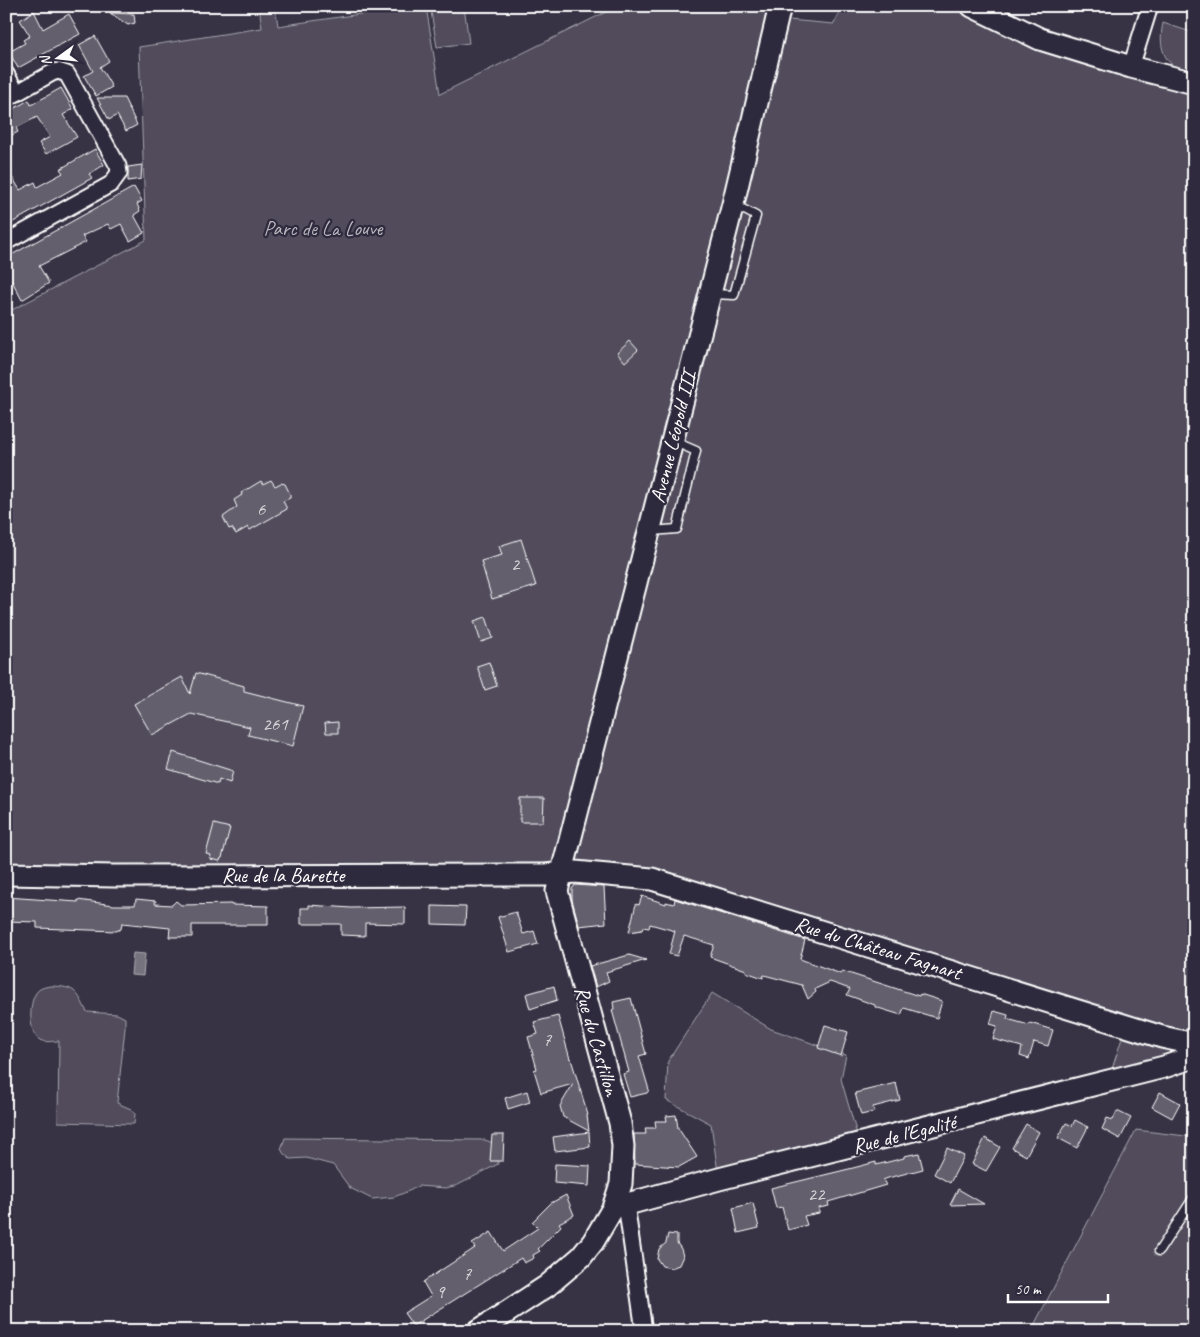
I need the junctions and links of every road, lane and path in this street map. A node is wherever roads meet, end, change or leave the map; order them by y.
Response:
1 (780, 6) edge
2 (972, 6) edge
3 (1150, 6) edge
4 (1132, 67) junction
5 (6, 74) edge
6 (1194, 83) edge
7 (11, 96) edge
8 (6, 242) edge
9 (561, 871) junction
10 (6, 874) edge
11 (1194, 1044) edge
12 (1194, 1057) edge
13 (1194, 1197) edge
14 (619, 1206) junction
15 (1159, 1251) dead end
16 (478, 1331) edge
17 (644, 1331) edge

1 - 9 street, Avenue Léopold III
2 - 4 street
3 - 4 street
4 - 6 street
5 - 7 street
7 - 8 street
9 - 10 street, Rue de la Barette
9 - 11 street, Rue du Château Fagnart
9 - 14 street, Rue du Castillon
12 - 14 street, Rue de l'Egalité
13 - 15 lane
14 - 16 street
14 - 17 street, Rue du Castillon

